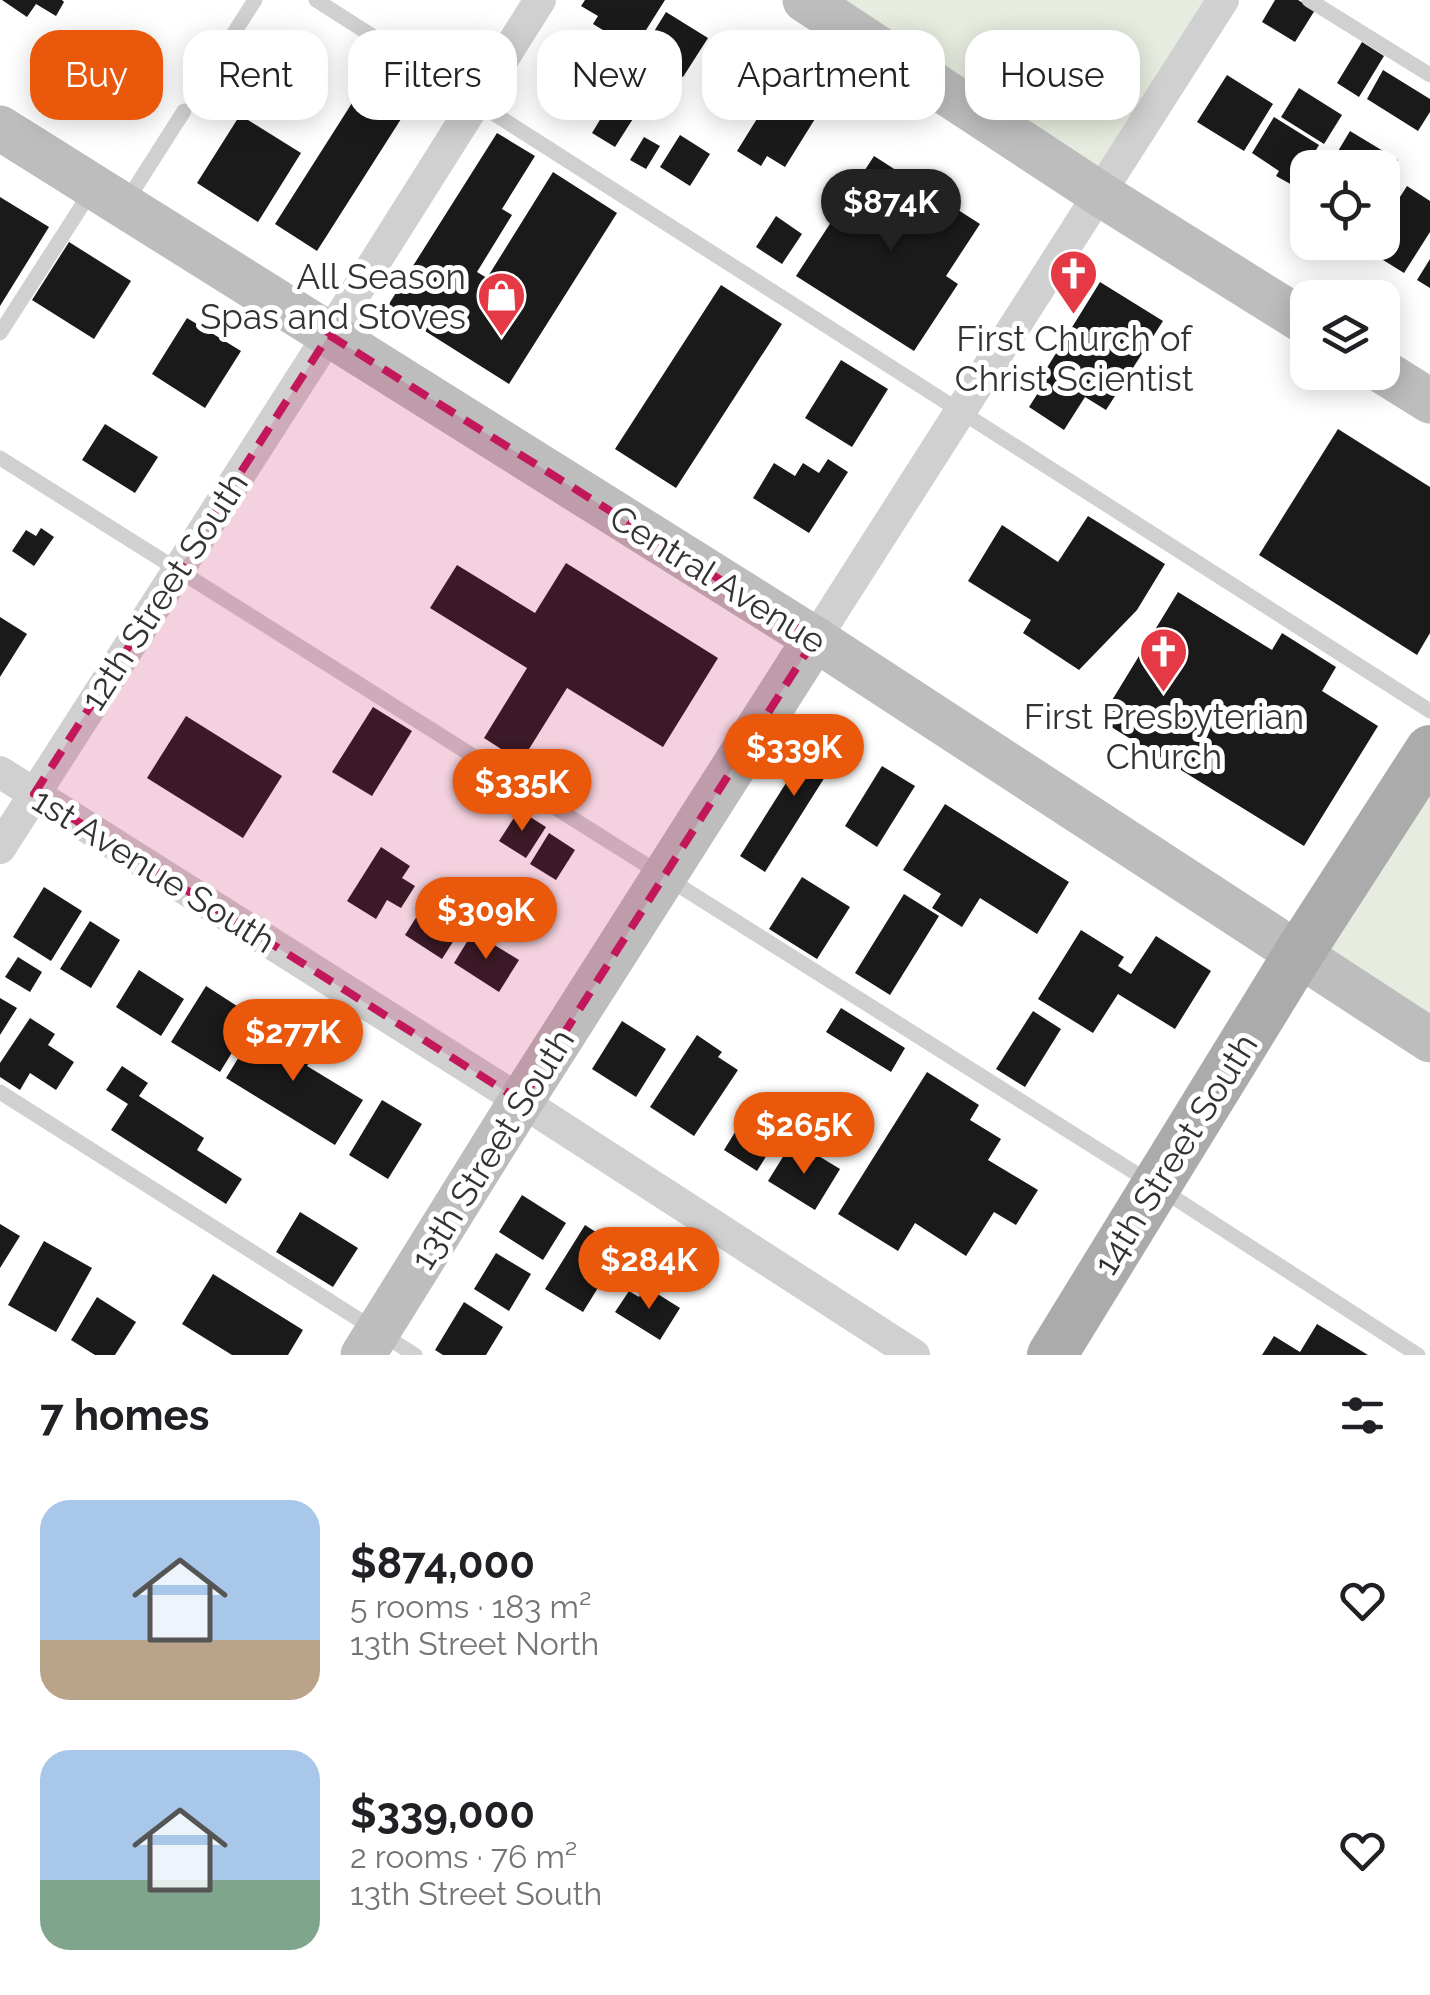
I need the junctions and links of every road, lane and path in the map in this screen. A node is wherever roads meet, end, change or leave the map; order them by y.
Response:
1 (255, 0) edge
2 (316, 0) edge
3 (540, 0) edge
4 (805, 0) edge
5 (1223, 0) edge
6 (1309, 0) edge
7 (363, 30) edge
8 (517, 37) edge
9 (1430, 75) edge
10 (465, 120) edge
11 (504, 120) edge
12 (0, 128) edge
13 (1100, 194) junction
14 (109, 196) junction
15 (1290, 313) edge
16 (0, 333) edge
17 (329, 335) junction
18 (1400, 382) edge
19 (1430, 401) edge
20 (961, 411) junction
21 (0, 458) edge
22 (178, 570) junction
23 (815, 639) junction
24 (1430, 710) edge
25 (1430, 750) edge
26 (0, 772) edge
27 (34, 794) junction
28 (0, 848) edge
29 (664, 876) junction
30 (1299, 953) junction
31 (1430, 1040) edge
32 (0, 1092) edge
33 (520, 1101) junction
34 (1156, 1186) junction
35 (385, 1347) edge
36 (914, 1355) edge
37 (1052, 1355) edge
38 (1418, 1355) edge

1 - 14 lane
2 - 7 lane
3 - 8 street, 12th Street South
4 - 13 street
5 - 13 street
6 - 9 lane
10 - 17 street, 12th Street South
11 - 20 lane
12 - 14 street, Central Avenue
13 - 15 street
13 - 20 street
14 - 16 lane
14 - 17 street, Central Avenue
17 - 22 street, 12th Street South
17 - 23 street, Central Avenue
18 - 19 street
20 - 23 street
20 - 24 lane
21 - 22 lane
22 - 27 street, 12th Street South
22 - 29 lane
23 - 29 street, 13th Street South
23 - 30 street, Central Avenue
25 - 30 main road, 14th Street South
26 - 27 street, 1st Avenue South
27 - 28 street, 12th Street South
27 - 33 street, 1st Avenue South
29 - 33 street, 13th Street South
29 - 34 lane
30 - 31 street, Central Avenue
30 - 34 main road, 14th Street South
32 - 35 lane
33 - 35 street, 13th Street South
33 - 36 street, 1st Avenue South
34 - 37 main road, 14th Street South
34 - 38 lane

